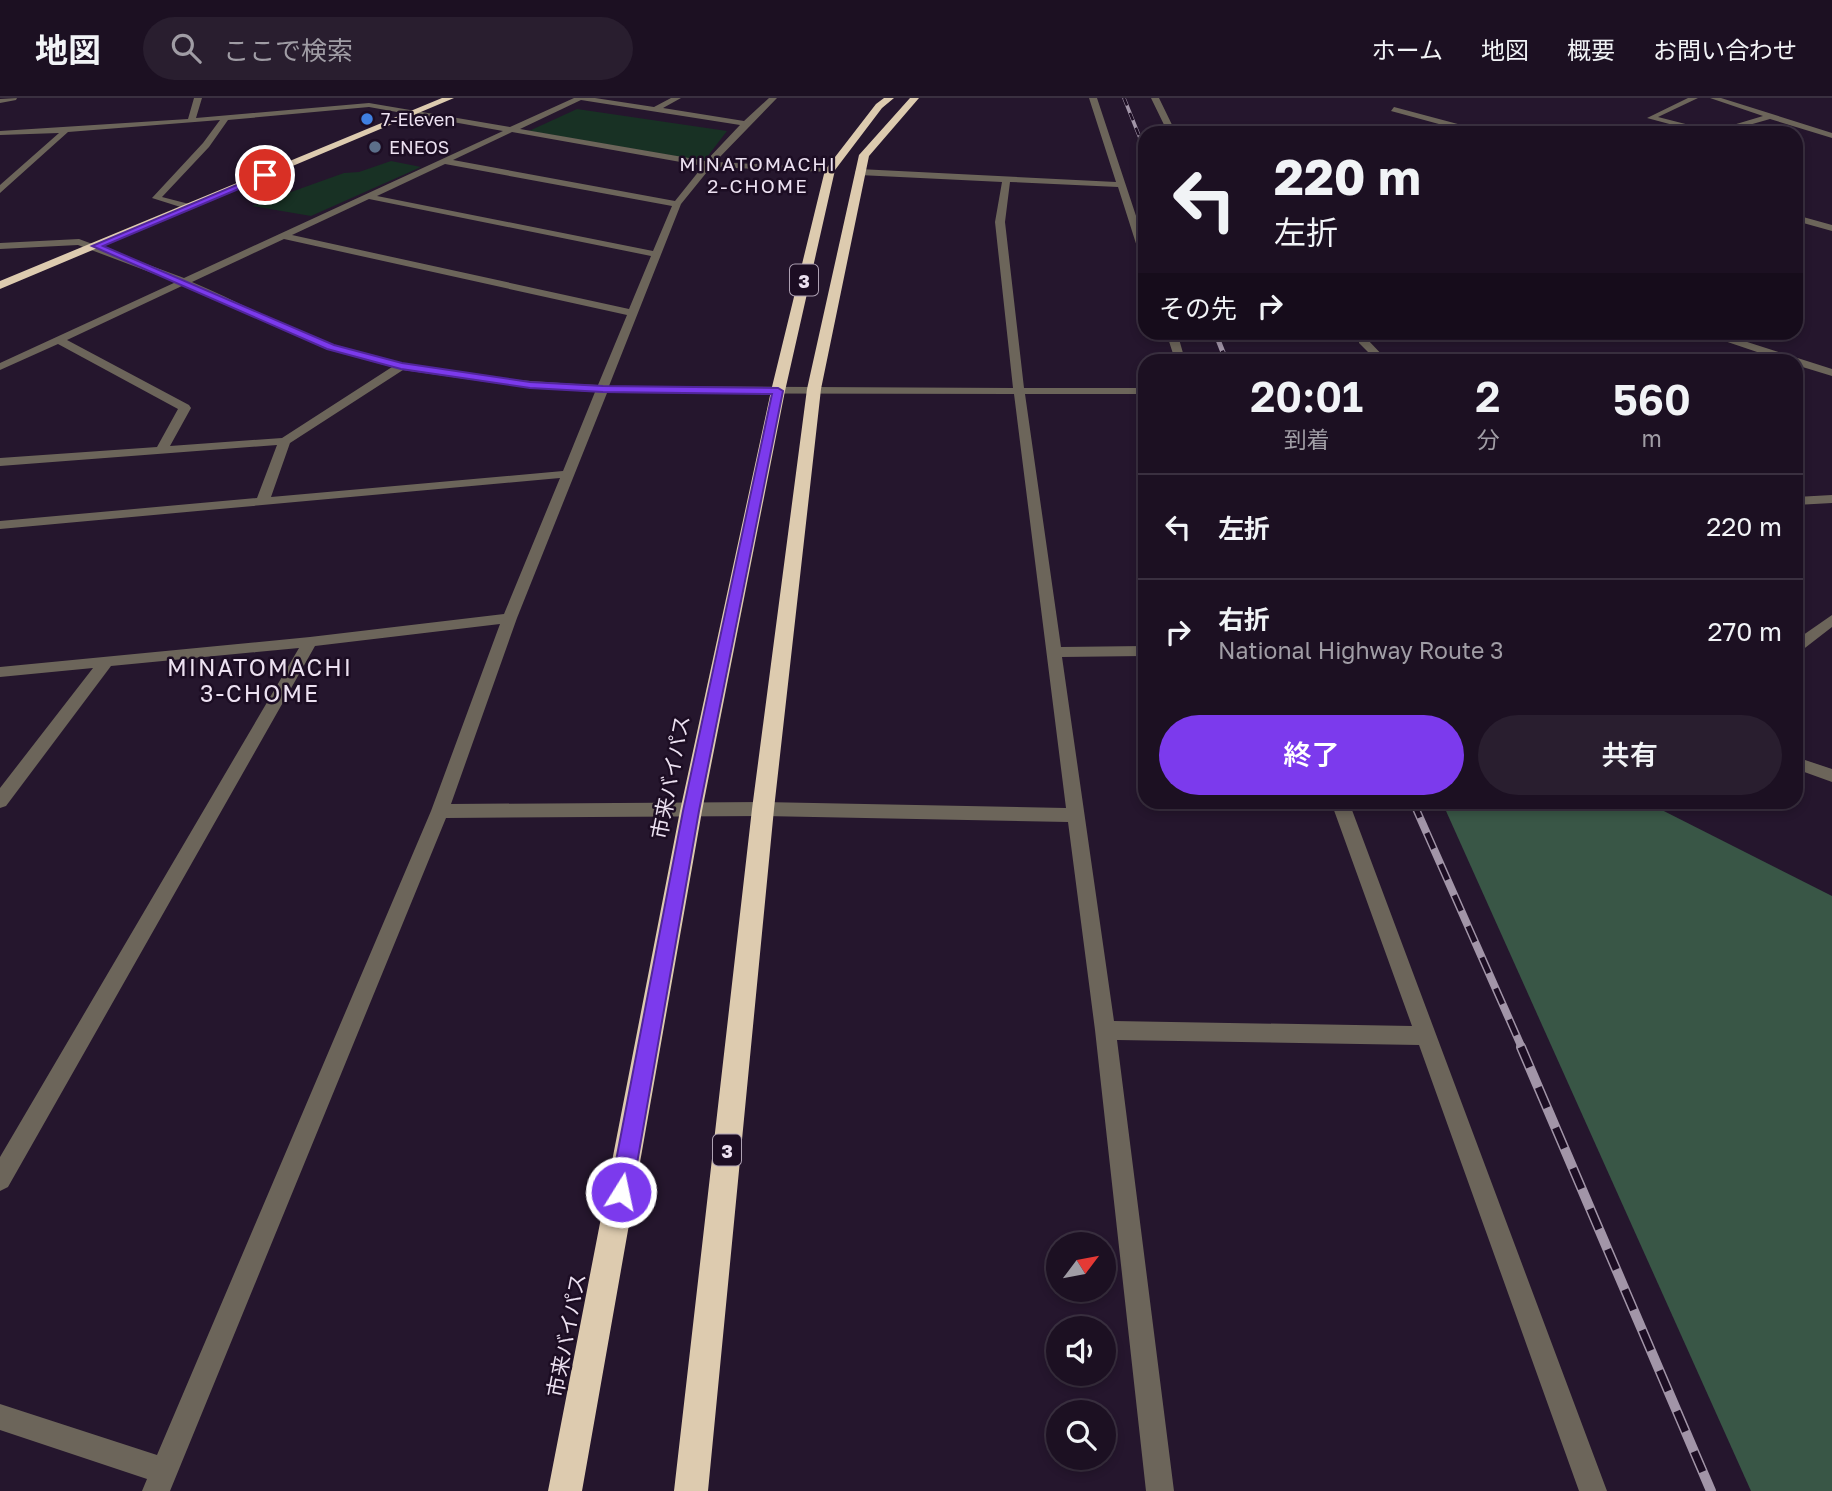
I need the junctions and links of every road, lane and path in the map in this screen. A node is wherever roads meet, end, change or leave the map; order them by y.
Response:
1 (13, 98) edge
2 (198, 98) edge
3 (450, 98) edge
4 (581, 98) edge
5 (677, 98) edge
6 (773, 98) edge
7 (890, 98) edge
8 (915, 98) edge
9 (1093, 98) edge
10 (1155, 98) edge
11 (1694, 98) edge
12 (1714, 98) edge
13 (0, 101) edge
14 (368, 102) edge
15 (1394, 108) dead end
16 (654, 110) junction
17 (415, 113) junction
18 (1768, 117) junction
19 (225, 118) junction
20 (191, 121) junction
21 (743, 123) junction
22 (1169, 126) edge
23 (1457, 126) edge
24 (1684, 126) edge
25 (1737, 126) edge
26 (1798, 126) edge
27 (1803, 127) edge
28 (510, 129) junction
29 (65, 131) junction
30 (0, 133) edge
31 (1832, 136) edge
32 (444, 161) junction
33 (707, 163) junction
34 (830, 170) junction
35 (859, 172) junction
36 (1006, 180) junction
37 (1122, 185) junction
38 (0, 190) edge
39 (366, 196) junction
40 (677, 204) junction
41 (190, 207) junction
42 (1803, 220) edge
43 (1832, 228) edge
44 (1138, 234) edge
45 (283, 236) junction
46 (0, 246) edge
47 (96, 246) junction
48 (655, 254) junction
49 (183, 281) junction
50 (0, 285) edge
51 (632, 313) junction
52 (58, 340) junction
53 (1728, 340) edge
54 (1363, 341) dead end
55 (1376, 354) edge
56 (1771, 354) edge
57 (1803, 364) edge
58 (401, 366) junction
59 (0, 367) edge
60 (1832, 373) edge
61 (603, 389) junction
62 (814, 389) junction
63 (778, 391) junction
64 (1138, 391) edge
65 (1019, 392) junction
66 (285, 441) junction
67 (161, 451) junction
68 (0, 462) edge
69 (567, 474) junction
70 (1832, 499) edge
71 (1803, 501) edge
72 (262, 502) junction
73 (0, 525) edge
74 (510, 618) junction
75 (1832, 620) edge
76 (310, 642) junction
77 (1803, 642) edge
78 (1138, 651) edge
79 (1053, 652) junction
80 (108, 660) junction
81 (0, 672) edge
82 (1803, 766) edge
83 (1832, 776) edge
84 (0, 801) edge
85 (763, 809) junction
86 (1343, 809) edge
87 (440, 811) junction
88 (691, 811) junction
89 (1074, 815) junction
90 (1105, 1030) junction
91 (1427, 1036) junction
92 (0, 1179) edge
93 (0, 1417) edge
94 (160, 1481) edge
95 (565, 1491) edge
96 (691, 1491) edge
97 (1160, 1491) edge
98 (1593, 1491) edge

1 - 13 street
2 - 20 street
3 - 17 highway
4 - 16 street
4 - 28 street
5 - 16 street
6 - 21 street
7 - 34 highway, 市来バイパス / 3
8 - 35 highway, 3
9 - 37 street
10 - 22 street
11 - 24 street
12 - 18 street
14 - 17 street
14 - 19 street
15 - 23 street
16 - 21 street
17 - 28 street
17 - 41 highway
18 - 25 street
18 - 26 street
19 - 20 street
19 - 41 street
20 - 29 street
21 - 33 street
27 - 31 street
28 - 32 street
28 - 33 street
29 - 30 street
29 - 38 street
32 - 39 street
32 - 40 street
33 - 34 street
33 - 40 street
34 - 63 highway, 市来バイパス / 3
35 - 36 street
35 - 62 highway, 3
36 - 37 street
36 - 65 street
37 - 44 street
39 - 45 street
39 - 48 street
40 - 48 street
41 - 47 highway
42 - 43 street
45 - 49 street
45 - 51 street
46 - 47 street
47 - 49 street
47 - 50 highway
48 - 51 street
49 - 52 street
49 - 58 street
51 - 61 street
52 - 59 street
52 - 67 street
53 - 56 street
54 - 55 street
57 - 60 street
58 - 61 street
58 - 66 street
61 - 63 street
61 - 69 street
62 - 63 street
62 - 65 street
62 - 85 highway, 3
63 - 88 highway, 市来バイパス / 3
64 - 65 street
65 - 79 street
66 - 67 street
66 - 72 street
67 - 68 street
69 - 72 street
69 - 74 street
70 - 71 street
72 - 73 street
74 - 76 street
74 - 87 street
75 - 77 street
76 - 80 street
76 - 92 street
78 - 79 street
79 - 89 street
80 - 81 street
80 - 84 street
82 - 83 street
85 - 88 street
85 - 89 street
85 - 96 highway, 3
86 - 91 street
87 - 88 street
87 - 94 street
88 - 95 highway, 市来バイパス / 3
89 - 90 street
90 - 91 street
90 - 97 street
91 - 98 street
93 - 94 street

